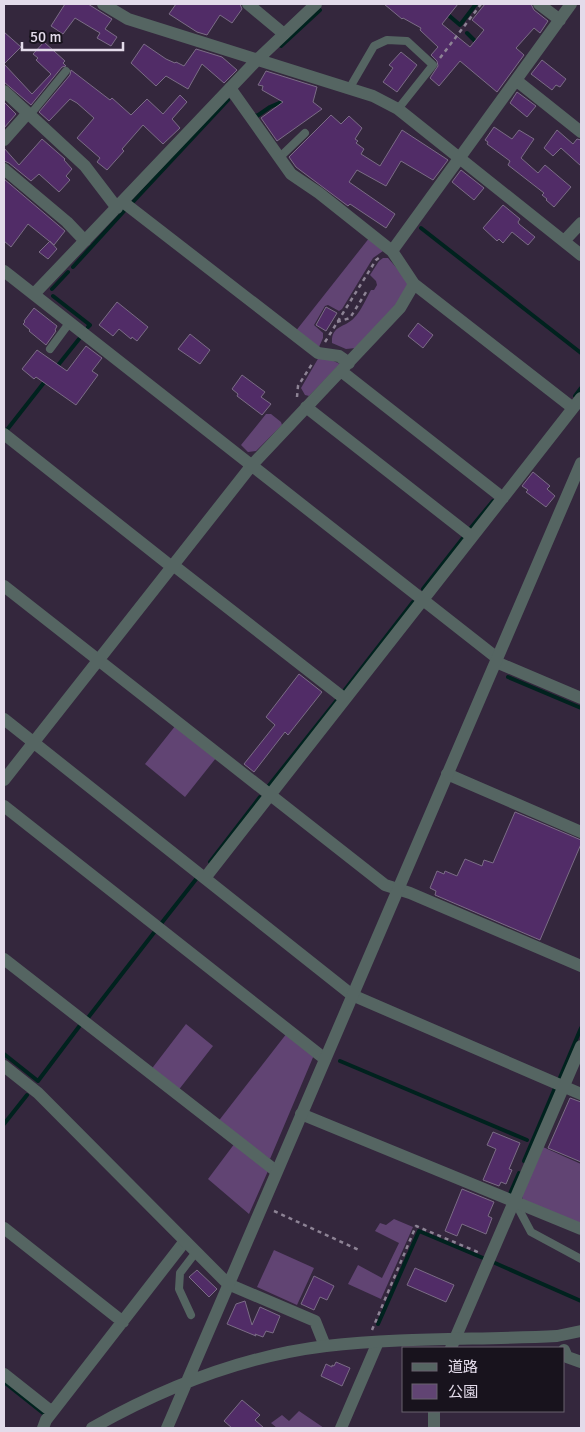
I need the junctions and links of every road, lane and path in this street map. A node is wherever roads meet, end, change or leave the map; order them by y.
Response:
1 (102, 4) edge
2 (248, 4) edge
3 (316, 4) edge
4 (481, 4) edge
5 (539, 4) edge
6 (572, 4) edge
7 (560, 20) junction
8 (284, 34) junction
9 (257, 60) junction
10 (433, 65) junction
11 (66, 71) dead end
12 (517, 81) junction
13 (230, 88) junction
14 (349, 89) junction
15 (4, 91) edge
16 (398, 110) junction
17 (28, 115) junction
18 (581, 132) edge
19 (305, 133) dead end
20 (4, 140) edge
21 (279, 158) junction
22 (460, 158) junction
23 (4, 169) edge
24 (120, 205) junction
25 (581, 223) edge
26 (565, 240) junction
27 (85, 241) junction
28 (392, 251) junction
29 (581, 255) edge
30 (4, 271) edge
31 (414, 284) junction
32 (368, 289) dead end
33 (34, 294) junction
34 (70, 322) junction
35 (337, 322) junction
36 (50, 349) dead end
37 (318, 353) junction
38 (345, 367) junction
39 (577, 403) edge
40 (306, 408) junction
41 (296, 419) junction
42 (4, 434) edge
43 (581, 463) edge
44 (252, 465) junction
45 (503, 498) junction
46 (472, 537) junction
47 (172, 566) junction
48 (4, 586) edge
49 (423, 599) junction
50 (98, 660) junction
51 (497, 660) junction
52 (581, 698) edge
53 (345, 699) junction
54 (4, 719) edge
55 (33, 743) junction
56 (447, 774) junction
57 (4, 780) edge
58 (270, 795) junction
59 (4, 806) edge
60 (581, 832) edge
61 (204, 878) junction
62 (398, 890) junction
63 (4, 959) edge
64 (581, 966) edge
65 (352, 995) junction
66 (581, 1046) edge
67 (325, 1059) junction
68 (4, 1066) edge
69 (564, 1087) junction
70 (581, 1094) edge
71 (301, 1114) junction
72 (276, 1171) junction
73 (515, 1201) junction
74 (262, 1206) junction
75 (4, 1228) edge
76 (581, 1229) edge
77 (186, 1241) junction
78 (361, 1251) dead end
79 (196, 1252) junction
80 (490, 1257) junction
81 (581, 1259) edge
82 (228, 1284) junction
83 (191, 1315) dead end
84 (123, 1322) junction
85 (581, 1331) edge
86 (557, 1336) junction
87 (372, 1342) junction
88 (453, 1344) edge
89 (325, 1346) junction
90 (562, 1347) edge
91 (565, 1353) edge
92 (581, 1362) edge
93 (4, 1374) edge
94 (185, 1384) junction
95 (52, 1412) junction
96 (434, 1412) edge
97 (44, 1428) edge
98 (92, 1428) edge
99 (167, 1428) edge
100 (341, 1428) edge
101 (434, 1428) edge

1 - 9 street
2 - 8 street
3 - 8 street
4 - 10 path
5 - 7 street
6 - 7 street
7 - 12 street
8 - 9 street
9 - 13 street
9 - 14 street
10 - 14 lane
10 - 16 lane
11 - 17 lane
12 - 18 street
12 - 22 street
13 - 21 street
13 - 24 street
14 - 16 street
15 - 17 street
16 - 22 street
17 - 20 street
17 - 24 street
19 - 21 lane
21 - 28 street
22 - 26 street
22 - 28 street
23 - 27 street
24 - 27 street
24 - 37 street
25 - 26 street
26 - 29 street
27 - 33 street
28 - 31 street
28 - 35 path
30 - 33 street
31 - 38 street
31 - 39 street
32 - 35 path
33 - 34 street
34 - 36 lane
34 - 44 street
35 - 37 path
37 - 38 street
37 - 41 path
38 - 40 street
38 - 45 street
39 - 45 street
40 - 41 street
40 - 46 street
41 - 44 street
42 - 47 street
43 - 51 street
44 - 47 street
44 - 49 street
45 - 46 street
46 - 49 street
47 - 50 street
47 - 53 street
48 - 50 street
49 - 51 street
49 - 53 street
50 - 55 street
50 - 58 street
51 - 52 street
51 - 56 street
53 - 58 street
54 - 55 street
55 - 57 street
55 - 61 street
56 - 60 street
56 - 62 street
58 - 61 street
58 - 62 street
59 - 67 street
61 - 65 street
62 - 64 street
62 - 65 street
63 - 72 street
65 - 67 street
65 - 69 street
66 - 69 street
67 - 71 street
68 - 77 street
69 - 70 street
69 - 73 street
71 - 72 street
71 - 73 street
72 - 74 street
73 - 76 street
73 - 80 street
73 - 81 lane
74 - 78 path
74 - 82 street
75 - 84 street
77 - 79 street
77 - 84 street
79 - 82 street
79 - 83 lane
80 - 87 path
80 - 88 street
82 - 89 street
82 - 94 street
84 - 95 street
85 - 86 street
86 - 88 street
86 - 90 street
87 - 88 street
87 - 89 street
87 - 100 street
89 - 94 street
91 - 92 street
93 - 95 street
94 - 98 street
94 - 99 street
95 - 97 street
96 - 101 street

